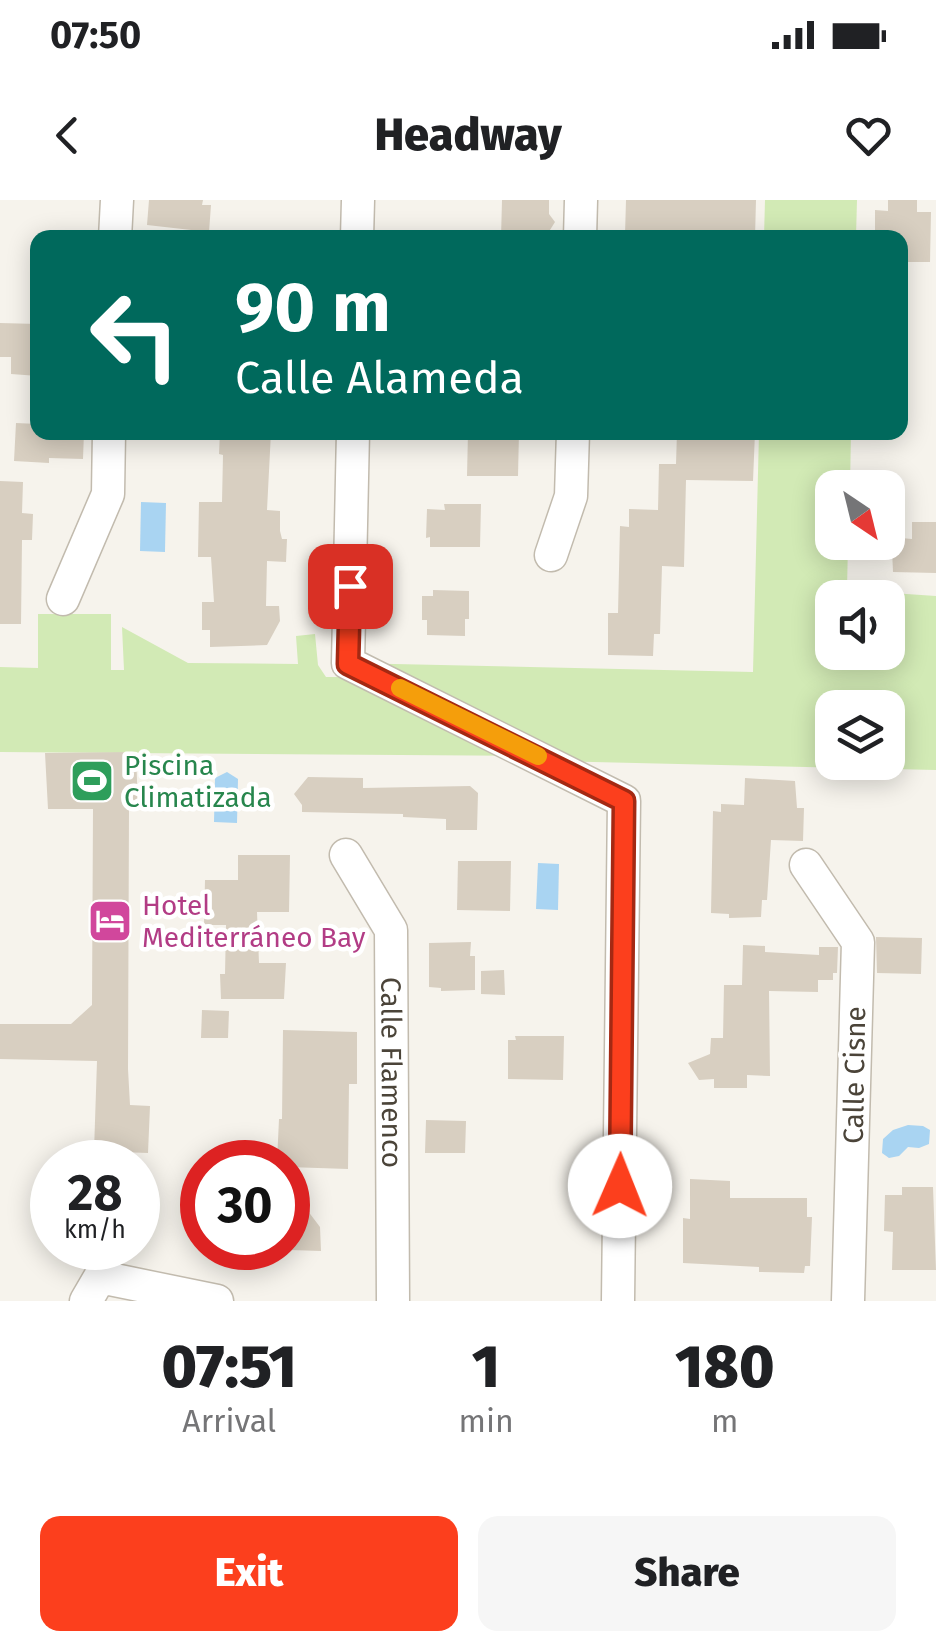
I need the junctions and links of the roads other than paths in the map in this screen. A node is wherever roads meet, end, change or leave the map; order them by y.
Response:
1 (116, 200) edge
2 (358, 200) edge
3 (581, 200) edge
4 (116, 230) edge
5 (357, 230) edge
6 (580, 230) edge
7 (110, 440) edge
8 (353, 440) edge
9 (574, 440) edge
10 (551, 555) dead end
11 (63, 600) dead end
12 (346, 856) dead end
13 (806, 865) dead end
14 (86, 1301) edge
15 (217, 1301) edge
16 (393, 1301) edge
17 (618, 1301) edge
18 (848, 1301) edge

1 - 4 street
2 - 5 street
3 - 6 street
7 - 11 street
8 - 17 street
9 - 10 street
12 - 16 street, Calle Flamenco
13 - 18 street, Calle Cisne
14 - 15 street

